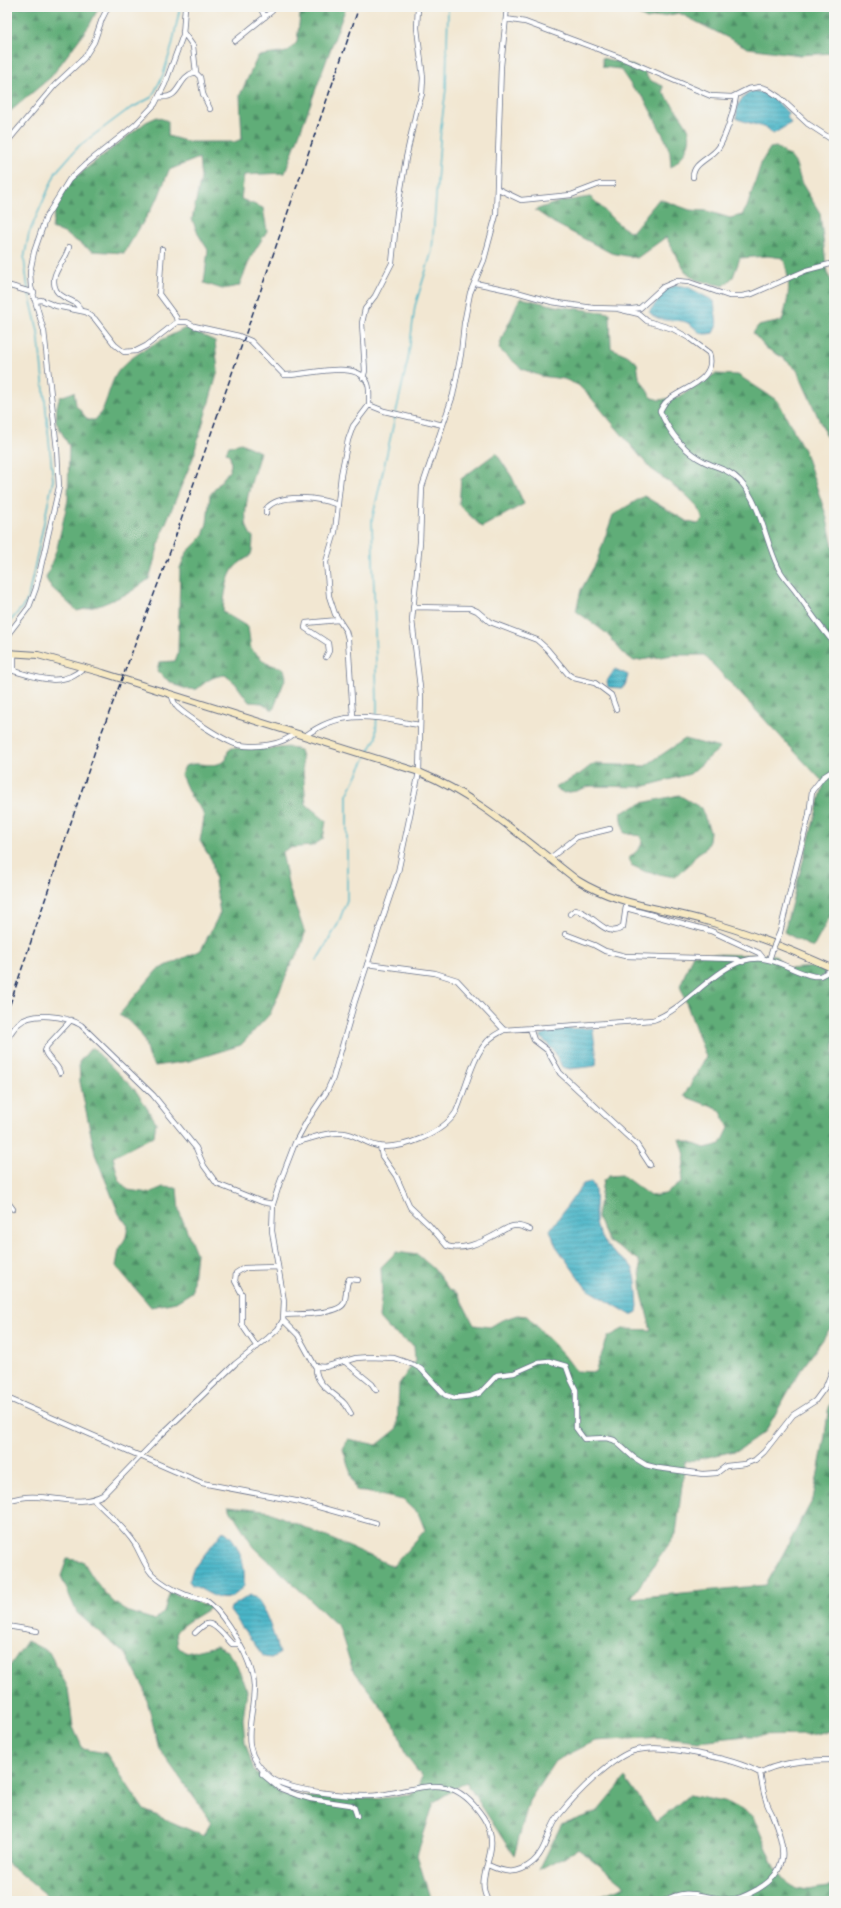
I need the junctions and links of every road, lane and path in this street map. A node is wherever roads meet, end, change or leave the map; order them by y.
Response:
1 (108, 7) edge
2 (185, 7) edge
3 (260, 7) edge
4 (418, 7) edge
5 (507, 7) edge
6 (272, 11) dead end
7 (265, 16) junction
8 (506, 19) junction
9 (183, 32) junction
10 (235, 41) dead end
11 (196, 72) junction
12 (736, 96) junction
13 (160, 97) junction
14 (210, 109) dead end
15 (834, 141) edge
16 (7, 142) edge
17 (693, 177) dead end
18 (612, 184) dead end
19 (498, 189) junction
20 (69, 247) dead end
21 (162, 249) dead end
22 (834, 263) edge
23 (475, 283) junction
24 (7, 285) edge
25 (34, 293) junction
26 (36, 301) junction
27 (618, 309) junction
28 (80, 311) junction
29 (177, 322) junction
30 (363, 378) junction
31 (369, 405) junction
32 (443, 424) junction
33 (338, 505) junction
34 (266, 513) dead end
35 (413, 607) junction
36 (338, 620) junction
37 (834, 643) edge
38 (10, 653) edge
39 (326, 657) dead end
40 (84, 668) junction
41 (7, 669) edge
42 (14, 671) junction
43 (171, 694) junction
44 (616, 709) dead end
45 (353, 716) junction
46 (420, 725) junction
47 (295, 733) junction
48 (305, 736) junction
49 (834, 770) edge
50 (419, 772) junction
51 (610, 829) dead end
52 (549, 859) junction
53 (626, 905) junction
54 (570, 914) dead end
55 (565, 934) dead end
56 (763, 958) junction
57 (769, 960) junction
58 (743, 962) junction
59 (367, 964) junction
60 (834, 969) edge
61 (71, 1020) junction
62 (530, 1028) junction
63 (504, 1030) junction
64 (7, 1039) edge
65 (60, 1073) dead end
66 (296, 1143) junction
67 (380, 1146) junction
68 (650, 1165) dead end
69 (7, 1201) edge
70 (273, 1204) junction
71 (13, 1209) dead end
72 (530, 1230) dead end
73 (278, 1267) junction
74 (358, 1280) dead end
75 (284, 1317) junction
76 (257, 1347) junction
77 (344, 1361) junction
78 (316, 1366) junction
79 (834, 1366) edge
80 (376, 1390) dead end
81 (7, 1398) edge
82 (351, 1414) dead end
83 (142, 1456) junction
84 (94, 1500) junction
85 (7, 1501) edge
86 (376, 1523) dead end
87 (7, 1626) edge
88 (37, 1631) dead end
89 (195, 1633) dead end
90 (238, 1644) junction
91 (834, 1760) edge
92 (263, 1770) junction
93 (760, 1773) junction
94 (357, 1816) dead end
95 (488, 1865) junction
96 (488, 1901) edge
97 (664, 1901) edge

1 - 16 street
2 - 9 street
3 - 7 street
4 - 30 street
5 - 8 street
6 - 7 street
7 - 10 street
8 - 12 street
8 - 19 street
9 - 11 street
9 - 13 street
11 - 13 street
11 - 14 street
12 - 15 street
12 - 17 street
13 - 25 street
18 - 19 street
19 - 23 street
20 - 28 street
21 - 29 street
22 - 27 street
23 - 27 street
23 - 32 street
24 - 25 street
25 - 26 street
26 - 28 street
26 - 38 street
27 - 37 street
28 - 29 street
29 - 30 street
30 - 31 street
31 - 32 street
31 - 33 street
32 - 35 street
33 - 34 street
33 - 36 street
35 - 44 street
35 - 46 street
36 - 39 street
36 - 45 street
38 - 40 street
38 - 42 street
40 - 42 street
40 - 43 street
41 - 42 street
43 - 47 street
43 - 47 street
45 - 46 street
45 - 48 street
46 - 50 street
47 - 48 street
48 - 50 street
49 - 57 street, bridge
50 - 52 street
50 - 59 street
51 - 52 street
52 - 53 street
53 - 54 street
53 - 56 street
53 - 60 street
55 - 58 street
56 - 57 street
56 - 58 street
57 - 60 street
58 - 62 street
59 - 63 street
59 - 66 street
61 - 64 street
61 - 65 street
61 - 70 street
62 - 63 street
62 - 68 street
63 - 67 street
66 - 67 street
66 - 70 street
67 - 72 street
69 - 71 street
70 - 73 street
73 - 75 street
73 - 76 street
74 - 75 street
75 - 76 street
75 - 78 street
76 - 83 street
77 - 78 street
77 - 79 street
77 - 80 street
78 - 82 street
81 - 83 street
83 - 84 street
83 - 86 street
84 - 85 street
84 - 90 street
87 - 88 street
89 - 90 street
90 - 92 street
91 - 93 street
92 - 94 street
92 - 95 street
93 - 95 street
93 - 97 street
95 - 96 street

